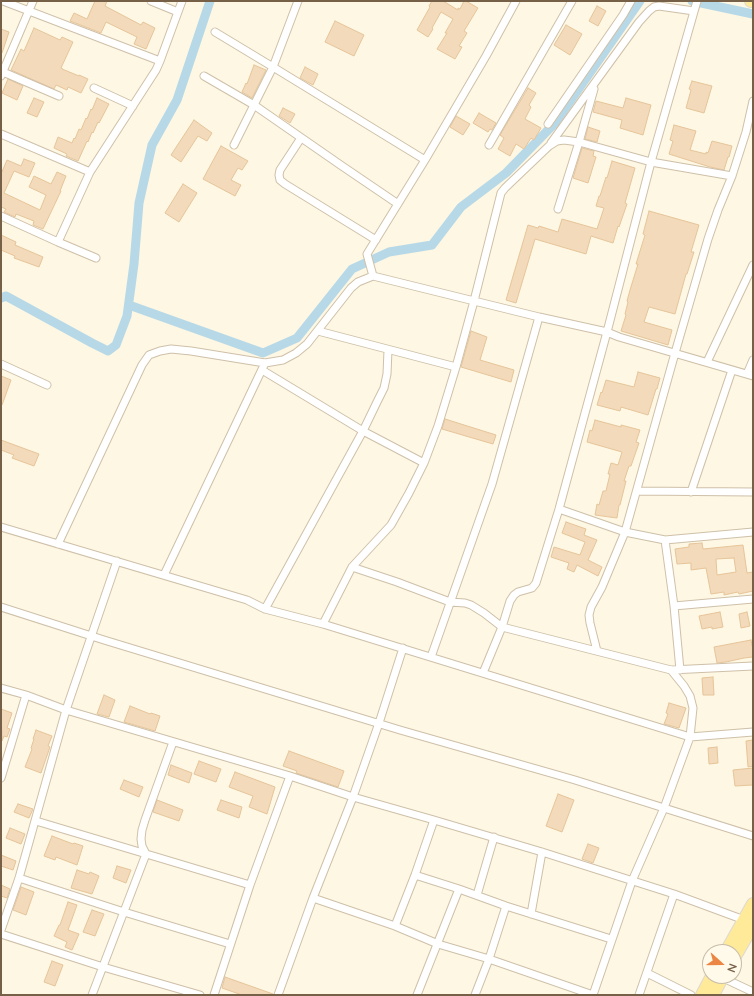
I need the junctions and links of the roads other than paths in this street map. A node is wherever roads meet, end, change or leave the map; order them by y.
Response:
1 (4, 1) edge
2 (33, 1) edge
3 (151, 1) edge
4 (182, 1) edge
5 (298, 1) edge
6 (516, 1) edge
7 (572, 1) edge
8 (631, 1) edge
9 (697, 1) edge
10 (29, 11) junction
11 (694, 11) junction
12 (178, 12) junction
13 (215, 32) dead end
14 (160, 61) junction
15 (273, 67) junction
16 (2, 74) edge
17 (204, 76) dead end
18 (595, 83) junction
19 (94, 88) dead end
20 (59, 96) dead end
21 (753, 101) edge
22 (254, 104) junction
23 (133, 106) junction
24 (548, 124) dead end
25 (1, 134) edge
26 (301, 138) junction
27 (579, 142) junction
28 (234, 145) dead end
29 (490, 145) dead end
30 (550, 146) junction
31 (425, 160) junction
32 (651, 162) junction
33 (90, 172) junction
34 (732, 176) junction
35 (398, 204) junction
36 (558, 209) dead end
37 (1, 216) edge
38 (376, 240) junction
39 (58, 242) junction
40 (96, 258) dead end
41 (753, 265) edge
42 (372, 274) junction
43 (474, 302) junction
44 (539, 317) junction
45 (318, 332) junction
46 (607, 332) junction
47 (388, 350) junction
48 (675, 353) junction
49 (753, 360) edge
50 (707, 362) junction
51 (1, 364) edge
52 (264, 366) junction
53 (456, 366) junction
54 (732, 370) junction
55 (750, 375) edge
56 (47, 385) dead end
57 (363, 431) junction
58 (424, 463) junction
59 (637, 491) junction
60 (691, 492) junction
61 (753, 492) edge
62 (559, 509) junction
63 (1, 527) edge
64 (625, 532) junction
65 (753, 532) edge
66 (665, 540) junction
67 (58, 544) junction
68 (117, 561) junction
69 (352, 567) junction
70 (164, 575) junction
71 (753, 599) edge
72 (450, 602) junction
73 (674, 606) junction
74 (1, 607) edge
75 (265, 609) junction
76 (323, 624) junction
77 (502, 627) junction
78 (92, 636) junction
79 (403, 648) junction
80 (597, 652) junction
81 (431, 657) junction
82 (753, 666) edge
83 (671, 670) junction
84 (680, 670) junction
85 (484, 673) junction
86 (1, 688) edge
87 (26, 696) junction
88 (66, 710) junction
89 (379, 723) junction
90 (753, 732) edge
91 (690, 737) junction
92 (173, 742) junction
93 (290, 776) junction
94 (1, 778) edge
95 (352, 797) junction
96 (664, 808) junction
97 (434, 820) junction
98 (36, 821) junction
99 (753, 836) edge
100 (494, 837) junction
101 (542, 852) junction
102 (146, 854) junction
103 (415, 875) junction
104 (19, 878) junction
105 (632, 881) junction
106 (250, 885) junction
107 (459, 889) junction
108 (674, 894) junction
109 (477, 895) junction
110 (313, 898) junction
111 (753, 904) edge
112 (506, 906) junction
113 (124, 912) junction
114 (531, 914) junction
115 (750, 923) edge
116 (395, 926) junction
117 (1, 930) edge
118 (1, 934) edge
119 (612, 939) junction
120 (230, 944) junction
121 (438, 944) junction
122 (733, 944) edge
123 (740, 944) edge
124 (489, 959) junction
125 (103, 967) junction
126 (647, 973) junction
127 (712, 984) edge
128 (716, 984) edge
129 (736, 984) edge
130 (753, 992) edge
131 (92, 995) edge
132 (200, 995) edge
133 (214, 995) edge
134 (278, 995) edge
135 (417, 995) edge
136 (475, 995) edge
137 (593, 995) edge
138 (639, 995) edge
139 (691, 995) edge
140 (702, 995) edge
141 (713, 995) edge

1 - 10 street
2 - 10 street
3 - 12 street
4 - 12 street
5 - 15 street
6 - 31 street
7 - 29 street
8 - 24 street
9 - 11 street
10 - 14 street
10 - 16 street
11 - 18 street
11 - 32 street
12 - 14 street
13 - 15 street
14 - 23 street
15 - 22 street
15 - 31 street
16 - 20 street
17 - 22 street
18 - 27 street
18 - 30 street
19 - 23 street
21 - 34 street
22 - 26 street
22 - 28 street
23 - 33 street
25 - 33 street
26 - 35 street
26 - 38 street
27 - 30 street
27 - 32 street
27 - 36 street
30 - 43 street
31 - 35 street
32 - 34 street
32 - 46 street
33 - 39 street
34 - 48 street
35 - 38 street
37 - 39 street
38 - 42 street
39 - 40 street
41 - 50 street
42 - 43 street
42 - 45 street
43 - 44 street
43 - 53 street
44 - 46 street
44 - 72 street
45 - 47 street
45 - 52 street
46 - 48 street
46 - 62 street
47 - 53 street
47 - 57 street
48 - 50 street
48 - 59 street
49 - 55 street
50 - 54 street
51 - 56 street
52 - 57 street
52 - 67 street
52 - 70 street
53 - 58 street
54 - 55 street
54 - 60 street
57 - 58 street
57 - 75 street
58 - 69 street
59 - 60 street
59 - 64 street
60 - 61 street
62 - 64 street
62 - 77 street
63 - 67 street
64 - 66 street
64 - 80 street
65 - 66 street
66 - 73 street
67 - 68 street
68 - 70 street
68 - 78 street
69 - 72 street
69 - 76 street
70 - 75 street
71 - 73 street
72 - 77 street
72 - 81 street
73 - 84 street
74 - 78 street
75 - 76 street
76 - 79 street
77 - 80 street
77 - 85 street
78 - 88 street
78 - 89 street
79 - 81 street
79 - 89 street
80 - 83 street
81 - 85 street
82 - 84 street
83 - 84 street
83 - 91 street
85 - 91 street
86 - 87 street
87 - 88 street
87 - 94 street
88 - 92 street
88 - 98 street
89 - 95 street
89 - 96 street
90 - 91 street
91 - 96 street
92 - 93 street
92 - 102 street
93 - 95 street
93 - 106 street
95 - 97 street
95 - 110 street
96 - 99 street
96 - 105 street
97 - 100 street
97 - 103 street
98 - 102 street
98 - 104 street
100 - 101 street
100 - 109 street
101 - 105 street
101 - 114 street
102 - 106 street
102 - 113 street
103 - 107 street
103 - 116 street
104 - 113 street
104 - 117 street
105 - 108 street
105 - 119 street
106 - 120 street
107 - 109 street
107 - 121 street
108 - 115 street
108 - 126 street
109 - 112 street
110 - 116 street
110 - 134 street
111 - 115 main road
112 - 114 street
112 - 124 street
113 - 120 street
113 - 125 street
114 - 119 street
115 - 122 main road
115 - 123 main road
116 - 121 street
118 - 125 street
119 - 137 street
120 - 133 street
121 - 124 street
121 - 135 street
124 - 136 street
124 - 137 street
125 - 131 street
125 - 132 street
126 - 138 street
126 - 139 street
127 - 140 main road
128 - 141 main road
129 - 130 street

